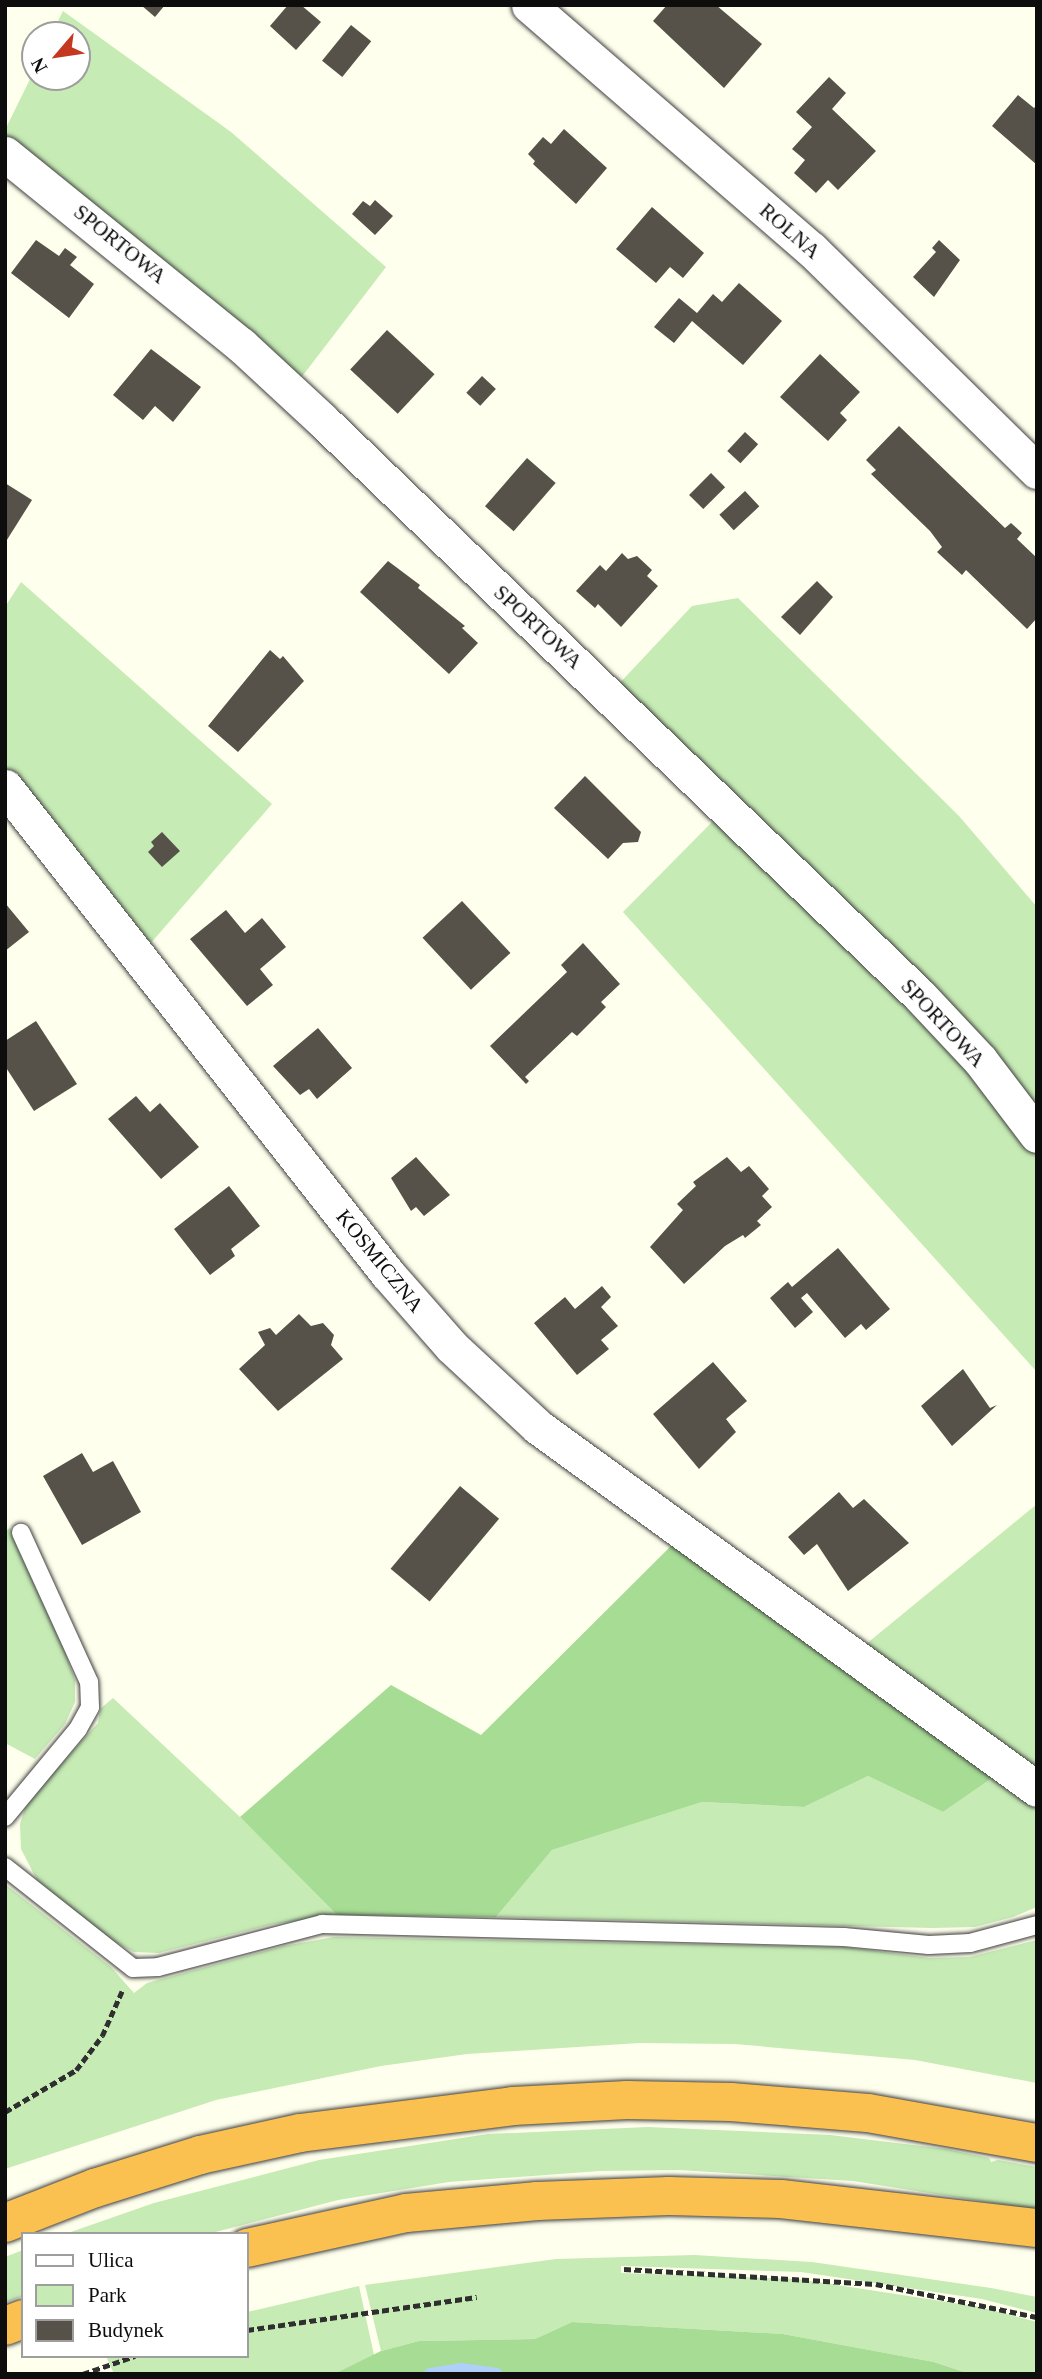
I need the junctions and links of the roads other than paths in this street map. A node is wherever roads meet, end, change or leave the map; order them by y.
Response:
1 (529, 5) edge
2 (5, 154) edge
3 (1037, 471) edge
4 (5, 787) edge
5 (1037, 1135) edge
6 (21, 1533) dead end
7 (1037, 1789) edge
8 (5, 1816) edge
9 (5, 1867) edge
10 (1037, 1926) edge
11 (1037, 2143) edge
12 (5, 2223) edge
13 (1037, 2228) edge
14 (248, 2248) edge

1 - 3 street, ROLNA
2 - 5 street, SPORTOWA
4 - 7 street, KOSMICZNA
6 - 8 lane
9 - 10 lane
11 - 12 highway
13 - 14 highway

